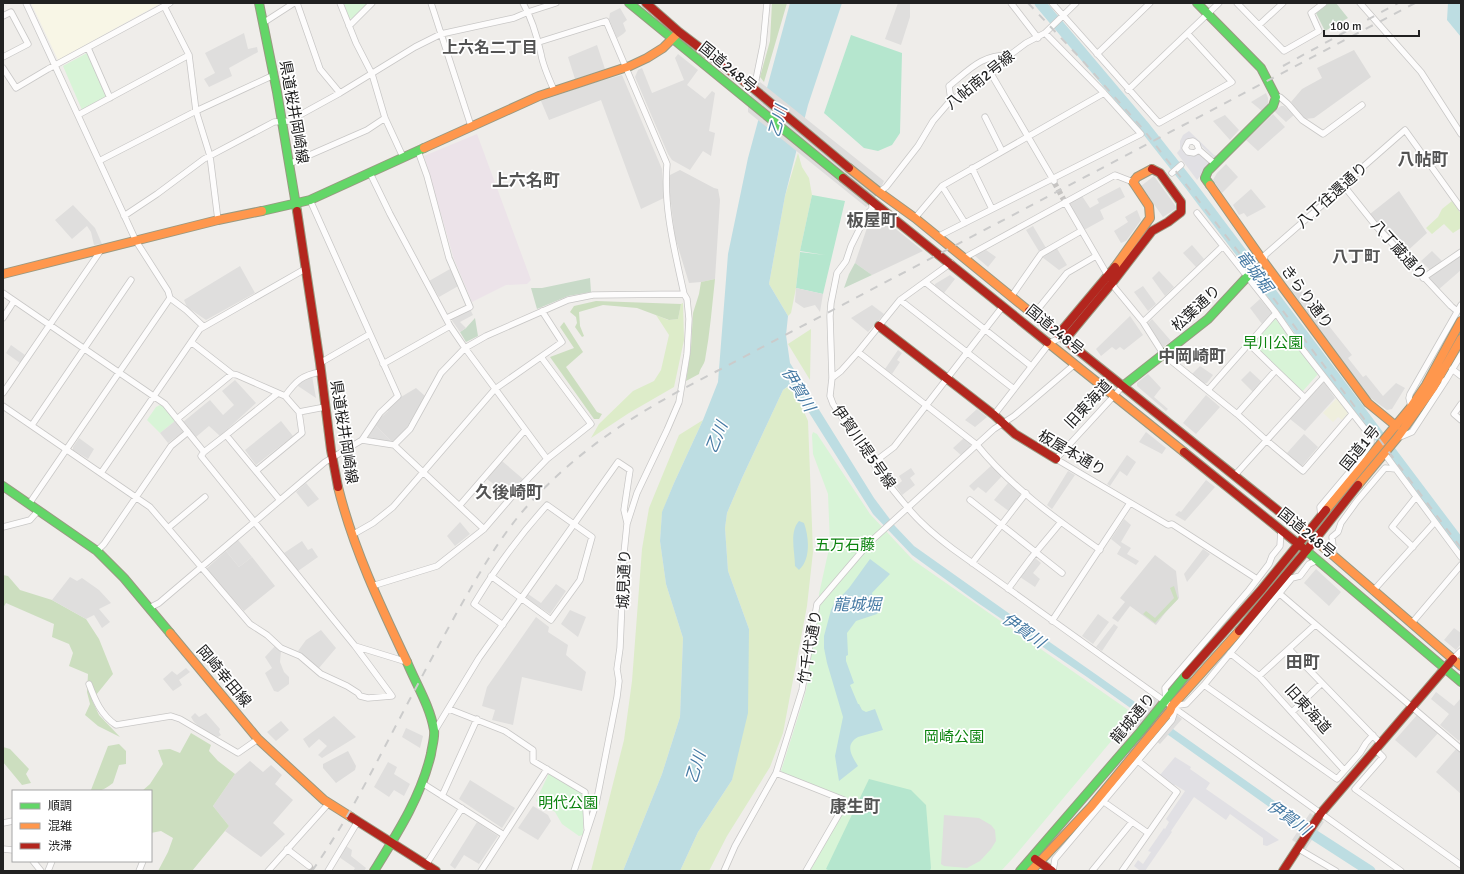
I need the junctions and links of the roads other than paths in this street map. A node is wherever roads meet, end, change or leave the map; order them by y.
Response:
1 (26, 3) edge
2 (170, 3) edge
3 (259, 3) edge
4 (296, 3) edge
5 (340, 3) edge
6 (372, 3) edge
7 (431, 3) edge
8 (523, 3) edge
9 (556, 3) edge
10 (629, 3) edge
11 (646, 3) edge
12 (767, 3) edge
13 (1011, 3) edge
14 (1052, 3) edge
15 (1076, 3) edge
16 (1150, 3) edge
17 (1197, 3) edge
18 (1219, 3) edge
19 (1237, 3) edge
20 (1283, 3) edge
21 (1324, 3) edge
22 (1360, 3) edge
23 (164, 6) junction
24 (528, 12) junction
25 (1207, 14) junction
26 (3, 16) edge
27 (1062, 17) junction
28 (263, 23) junction
29 (1259, 25) junction
30 (349, 26) junction
31 (679, 32) junction
32 (1047, 32) junction
33 (441, 34) junction
34 (1188, 34) junction
35 (1038, 38) junction
36 (672, 39) junction
37 (539, 42) junction
38 (88, 48) junction
39 (1097, 54) junction
40 (189, 55) junction
41 (1010, 55) junction
42 (3, 58) edge
43 (56, 65) junction
44 (3, 68) edge
45 (625, 68) junction
46 (990, 72) junction
47 (372, 74) junction
48 (5, 76) edge
49 (274, 76) junction
50 (754, 89) junction
51 (554, 90) junction
52 (1128, 90) junction
53 (340, 93) junction
54 (1104, 93) junction
55 (110, 98) junction
56 (1276, 98) junction
57 (951, 100) junction
58 (1362, 105) dead end
59 (196, 111) junction
60 (78, 115) junction
61 (385, 118) junction
62 (985, 118) dead end
63 (282, 121) junction
64 (471, 126) junction
65 (1461, 134) edge
66 (1028, 136) junction
67 (1199, 150) dead end
68 (418, 151) junction
69 (1002, 151) junction
70 (210, 156) junction
71 (403, 157) junction
72 (99, 161) junction
73 (289, 164) junction
74 (1215, 164) junction
75 (1181, 165) dead end
76 (972, 168) junction
77 (370, 173) junction
78 (1172, 173) dead end
79 (1054, 180) junction
80 (1133, 182) junction
81 (942, 186) junction
82 (1344, 186) junction
83 (879, 192) junction
84 (310, 200) junction
85 (872, 201) junction
86 (296, 202) junction
87 (1065, 203) junction
88 (1461, 208) edge
89 (992, 209) junction
90 (1198, 213) dead end
91 (124, 216) junction
92 (915, 218) junction
93 (218, 220) junction
94 (965, 224) junction
95 (1081, 231) junction
96 (937, 237) junction
97 (136, 241) junction
98 (1223, 246) junction
99 (100, 250) junction
100 (1461, 252) edge
101 (1096, 256) junction
102 (964, 258) junction
103 (1264, 262) junction
104 (951, 263) junction
105 (305, 269) junction
106 (3, 274) edge
107 (1247, 277) junction
108 (1423, 278) junction
109 (131, 280) dead end
110 (1110, 280) junction
111 (925, 282) junction
112 (3, 293) edge
113 (684, 294) junction
114 (1011, 297) junction
115 (170, 298) junction
116 (900, 300) junction
117 (14, 301) junction
118 (1461, 305) edge
119 (1003, 306) junction
120 (1456, 310) junction
121 (542, 311) junction
122 (1276, 313) junction
123 (1034, 314) junction
124 (3, 318) edge
125 (447, 318) junction
126 (1461, 321) edge
127 (1143, 322) junction
128 (49, 325) junction
129 (203, 326) junction
130 (450, 326) junction
131 (879, 326) junction
132 (984, 329) junction
133 (370, 334) junction
134 (1062, 336) junction
135 (1461, 339) edge
136 (191, 342) junction
137 (1050, 343) junction
138 (1248, 344) junction
139 (464, 348) junction
140 (84, 349) junction
141 (858, 352) junction
142 (967, 352) junction
143 (1164, 355) junction
144 (1461, 355) edge
145 (541, 357) junction
146 (320, 363) junction
147 (383, 364) junction
148 (1075, 364) junction
149 (1031, 366) junction
150 (1452, 369) junction
151 (1276, 370) junction
152 (321, 372) junction
153 (119, 373) junction
154 (232, 374) junction
155 (1461, 376) edge
156 (1324, 377) junction
157 (832, 378) junction
158 (946, 378) junction
159 (1446, 380) junction
160 (1123, 386) junction
161 (1433, 388) junction
162 (495, 389) junction
163 (1014, 389) junction
164 (1208, 390) junction
165 (3, 393) edge
166 (278, 393) junction
167 (285, 396) junction
168 (1115, 396) junction
169 (154, 397) junction
170 (1304, 397) junction
171 (926, 404) junction
172 (1461, 404) edge
173 (3, 406) edge
174 (325, 407) junction
175 (1411, 407) junction
176 (299, 412) junction
177 (1238, 414) junction
178 (1352, 414) junction
179 (994, 415) junction
180 (177, 419) junction
181 (1461, 420) edge
182 (1002, 424) junction
183 (32, 425) junction
184 (1396, 426) junction
185 (525, 430) junction
186 (188, 432) junction
187 (226, 436) junction
188 (1397, 438) junction
189 (362, 440) junction
190 (1266, 440) junction
191 (394, 445) junction
192 (977, 445) junction
193 (66, 450) junction
194 (1381, 450) junction
195 (204, 452) junction
196 (333, 457) junction
197 (1056, 458) junction
198 (547, 459) junction
199 (873, 462) junction
200 (1357, 463) junction
201 (1369, 464) junction
202 (1396, 469) junction
203 (256, 471) junction
204 (423, 472) junction
205 (101, 473) junction
206 (1235, 475) junction
207 (1376, 480) junction
208 (3, 486) edge
209 (1335, 489) junction
210 (1026, 493) junction
211 (1416, 496) junction
212 (136, 497) junction
213 (205, 497) dead end
214 (280, 499) junction
215 (970, 500) dead end
216 (1334, 500) junction
217 (1357, 501) junction
218 (1344, 502) junction
219 (1130, 503) junction
220 (29, 504) junction
221 (460, 505) junction
222 (908, 509) junction
223 (38, 511) junction
224 (1321, 518) junction
225 (254, 521) junction
226 (1061, 522) junction
227 (1435, 522) junction
228 (574, 524) junction
229 (627, 524) junction
230 (1001, 526) junction
231 (3, 527) edge
232 (168, 528) junction
233 (484, 529) junction
234 (1281, 530) junction
235 (1307, 534) junction
236 (352, 535) junction
237 (1314, 541) junction
238 (1299, 545) junction
239 (1413, 546) junction
240 (1100, 550) junction
241 (97, 551) junction
242 (1306, 551) junction
243 (1036, 553) junction
244 (1335, 557) junction
245 (1461, 557) edge
246 (1318, 560) junction
247 (972, 563) junction
248 (1461, 566) edge
249 (200, 568) junction
250 (1062, 573) dead end
251 (491, 576) junction
252 (1258, 579) junction
253 (372, 586) junction
254 (1264, 586) junction
255 (1008, 589) junction
256 (1249, 590) junction
257 (1373, 591) junction
258 (1276, 592) junction
259 (521, 598) junction
260 (149, 608) junction
261 (1264, 612) joint
262 (1052, 621) junction
263 (1254, 624) junction
264 (1411, 624) junction
265 (503, 625) junction
266 (1316, 625) junction
267 (1232, 639) junction
268 (355, 646) junction
269 (1289, 649) junction
270 (1461, 650) edge
271 (1230, 652) junction
272 (1453, 659) junction
273 (407, 662) junction
274 (1461, 666) edge
275 (1445, 668) junction
276 (1259, 676) junction
277 (1461, 682) edge
278 (1322, 683) junction
279 (89, 684) dead end
280 (1204, 685) junction
281 (1169, 707) junction
282 (1412, 708) junction
283 (449, 709) junction
284 (1292, 712) junction
285 (477, 719) junction
286 (434, 732) junction
287 (1373, 735) junction
288 (1152, 738) junction
289 (258, 739) junction
290 (1378, 746) junction
291 (1461, 749) edge
292 (1138, 761) junction
293 (547, 769) junction
294 (1344, 770) junction
295 (776, 773) junction
296 (422, 783) junction
297 (442, 796) junction
298 (1104, 802) junction
299 (329, 803) junction
300 (1091, 807) junction
301 (462, 808) junction
302 (1319, 815) junction
303 (358, 821) junction
304 (1132, 822) junction
305 (587, 833) junction
306 (1148, 834) junction
307 (504, 835) junction
308 (392, 843) junction
309 (1298, 846) junction
310 (287, 849) junction
311 (1032, 857) junction
312 (34, 862) edge
313 (1040, 862) junction
314 (426, 865) junction
315 (1461, 865) edge
316 (308, 866) tunnel mouth
317 (41, 871) edge
318 (268, 871) edge
319 (328, 871) edge
320 (374, 871) edge
321 (435, 871) edge
322 (481, 871) edge
323 (574, 871) edge
324 (724, 871) edge
325 (806, 871) edge
326 (1020, 871) edge
327 (1031, 871) edge
328 (1053, 871) edge
329 (1092, 871) edge
330 (1122, 871) edge
331 (1283, 871) edge
332 (1336, 871) edge
333 (1402, 871) edge

1 - 43 street
2 - 23 street
3 - 28 main road, 県道桜井岡崎線
4 - 28 street
4 - 53 street
5 - 30 street
6 - 30 street
7 - 33 street
8 - 24 street
9 - 24 street
10 - 36 main road, 国道248号
11 - 31 main road, 国道248号
12 - 50 street
13 - 35 street
14 - 27 street
15 - 27 street, 八帖南2号線
16 - 39 street
17 - 25 main road
18 - 25 street
19 - 29 street
20 - 29 street
21 - 29 street
22 - 65 street
23 - 38 street
23 - 40 street
24 - 33 street
24 - 37 street
25 - 34 street
25 - 56 main road
26 - 42 street
27 - 32 street, 八帖南2号線
27 - 39 street
28 - 49 main road, 県道桜井岡崎線
30 - 47 street
31 - 36 main road
31 - 50 main road, 国道248号
32 - 35 street, 八帖南2号線
32 - 54 street
33 - 47 street
33 - 64 street
34 - 52 street
34 - 52 street
35 - 41 street, 八帖南2号線
36 - 45 main road
36 - 85 main road, 国道248号
37 - 45 street, 城見通り
37 - 51 street
38 - 43 street
38 - 55 street
39 - 52 street
40 - 55 street
40 - 59 street
41 - 46 street, 八帖南2号線
41 - 57 street
43 - 48 street
43 - 60 street
44 - 48 street
45 - 51 main road
45 - 113 street, 城見通り
46 - 57 street, 八帖南2号線
46 - 66 street
47 - 53 street
47 - 61 street
49 - 59 street
49 - 63 main road, 県道桜井岡崎線
50 - 83 main road, 国道248号
51 - 64 main road
53 - 63 street
54 - 66 street
54 - 79 street
55 - 60 street
56 - 58 street
56 - 74 main road
57 - 83 street, 八帖南2号線
59 - 70 street
59 - 72 street
60 - 72 street
61 - 71 street
61 - 73 street
62 - 69 street
63 - 70 street
63 - 73 main road, 県道桜井岡崎線
64 - 68 main road
66 - 69 street
66 - 79 street
67 - 74 street
68 - 71 main road
68 - 125 street
69 - 76 street
70 - 91 street
70 - 93 street
71 - 77 main road
72 - 91 street
73 - 86 main road, 県道桜井岡崎線
74 - 103 main road, きらり通り
75 - 78 street
76 - 81 street
76 - 89 street
77 - 84 main road
77 - 125 street
79 - 89 street
80 - 87 street
80 - 110 main road
80 - 110 main road
81 - 92 street
81 - 94 street
82 - 88 street, 八丁往還通り
82 - 103 street, 八丁往還通り
82 - 108 street, 八丁蔵通り
83 - 92 main road, 国道248号
84 - 86 main road
84 - 133 street
85 - 104 main road, 国道248号
85 - 157 street, 伊賀川堤5号線
86 - 93 main road
86 - 105 main road, 県道桜井岡崎線
87 - 95 street
87 - 102 street
89 - 94 street
90 - 98 street
91 - 97 street
92 - 96 main road, 国道248号
93 - 97 main road
94 - 96 street
95 - 101 street
95 - 114 street
96 - 102 main road, 国道248号
97 - 99 main road
97 - 115 street
98 - 107 street
98 - 127 street
99 - 106 main road
99 - 128 street
100 - 108 street
101 - 110 street
101 - 123 street
102 - 114 main road, 国道248号
103 - 184 main road, きらり通り
104 - 111 street
104 - 119 main road, 国道248号
105 - 129 street
105 - 146 main road, 県道桜井岡崎線
107 - 122 street
107 - 143 main road, 松葉通り
108 - 120 street, 八丁蔵通り
109 - 140 street
110 - 127 street
110 - 134 main road
111 - 116 street
111 - 132 street
112 - 117 street
113 - 121 street
113 - 229 street, 城見通り
114 - 123 main road, 国道248号
115 - 129 street
115 - 153 street
116 - 131 street
116 - 142 street
117 - 124 street
117 - 128 street
118 - 120 street
119 - 132 street
119 - 137 main road, 国道248号
120 - 175 street
121 - 139 street
121 - 145 street
122 - 138 street
122 - 156 street
123 - 134 main road, 国道248号
125 - 130 street
126 - 175 main road, 国道1号
127 - 143 street
128 - 140 street
128 - 165 street
129 - 136 street
130 - 139 street
130 - 147 street
131 - 141 street
131 - 158 main road
132 - 142 street
132 - 149 street
133 - 146 street
133 - 147 street
134 - 137 street
134 - 160 main road, 国道248号
135 - 161 main road, 国道1号
136 - 154 street
136 - 169 street
137 - 148 main road, 国道248号
137 - 149 street
138 - 151 street
138 - 164 street
139 - 162 street
139 - 191 street
140 - 153 street
140 - 183 street
141 - 157 street
141 - 171 street
142 - 158 street
142 - 163 street
143 - 160 main road, 松葉通り
143 - 164 street
144 - 150 street
145 - 162 street
145 - 198 street
146 - 152 main road, 県道桜井岡崎線
147 - 189 street
148 - 168 main road, 国道248号
148 - 182 street, 竹千代通り
149 - 163 street
150 - 155 street
150 - 159 street
151 - 170 street
151 - 177 street
152 - 167 street
152 - 174 main road, 県道桜井岡崎線
153 - 169 street
153 - 193 street
154 - 166 street
154 - 180 street
156 - 170 street
156 - 178 street
157 - 199 street, 伊賀川堤5号線
158 - 171 street
158 - 179 main road
159 - 161 street
159 - 188 street
160 - 168 street, 旧東海道
160 - 206 main road, 国道248号
161 - 188 main road, 国道1号
162 - 185 street
162 - 204 street
163 - 179 street
164 - 177 street
166 - 167 street
166 - 187 street
167 - 176 street
168 - 197 street, 旧東海道
168 - 234 main road, 国道248号
169 - 180 street
169 - 205 street
170 - 190 street
171 - 192 street
171 - 199 street
172 - 181 street
173 - 183 street
174 - 176 street
174 - 196 main road, 県道桜井岡崎線
175 - 184 main road, 国道1号
176 - 203 street
177 - 190 street
178 - 190 street
178 - 200 street
179 - 182 main road, 板屋本通り
180 - 186 street
182 - 192 street, 竹千代通り
182 - 197 main road, 板屋本通り
183 - 193 street
184 - 194 main road, 国道1号
185 - 198 street
185 - 221 street
186 - 195 street
186 - 212 street
187 - 195 street
187 - 203 street
188 - 194 main road, 国道1号
189 - 191 street
189 - 196 street
190 - 206 street
191 - 204 street
192 - 210 street
192 - 222 street, 竹千代通り
193 - 205 street
193 - 220 street
194 - 201 main road, 国道1号
194 - 202 street
195 - 225 street
196 - 214 street
196 - 236 main road, 県道桜井岡崎線
197 - 219 street, 板屋本通り
198 - 233 street
199 - 222 street, 伊賀川堤5号線
200 - 201 street
200 - 209 street
201 - 207 street
201 - 216 main road, 国道1号
201 - 218 main road, 国道1号
202 - 207 street
202 - 211 street
203 - 214 street
204 - 221 street
204 - 236 street
205 - 212 street
206 - 235 main road, 国道248号
207 - 217 street
208 - 220 main road, 岡崎幸田線
209 - 216 street
209 - 224 street
210 - 226 street
210 - 230 street
211 - 227 street
211 - 239 street
212 - 232 street
212 - 241 street
213 - 232 street
214 - 225 street
215 - 230 street
216 - 224 main road, 国道1号
217 - 218 street
217 - 244 street
218 - 237 main road, 国道1号
219 - 240 street
219 - 252 street
220 - 223 main road, 岡崎幸田線
221 - 233 street
222 - 247 street, 伊賀川堤5号線
222 - 295 street, 竹千代通り
223 - 231 street
223 - 241 main road, 岡崎幸田線
224 - 235 main road, 国道1号
225 - 249 street
225 - 268 street
226 - 240 street
226 - 243 street
227 - 239 street
227 - 245 street
228 - 229 street
228 - 251 street
228 - 259 street
228 - 259 street
229 - 305 street, 城見通り
230 - 243 street
230 - 247 street
232 - 249 street
233 - 253 street
234 - 238 main road, 国道248号
234 - 252 street
235 - 237 main road, 国道248号
235 - 238 main road, 国道1号
236 - 253 main road, 県道桜井岡崎線
237 - 242 main road, 国道1号
237 - 244 main road, 国道248号
238 - 242 main road, 国道248号
238 - 254 main road, 国道1号
239 - 257 street
240 - 262 street
241 - 260 main road, 岡崎幸田線
242 - 246 main road, 国道248号
242 - 258 main road, 国道1号
243 - 250 street
243 - 255 street
244 - 257 main road, 国道248号
246 - 258 street
246 - 275 main road, 国道248号
247 - 255 street, 伊賀川堤5号線
248 - 264 street
249 - 260 street
249 - 268 street
251 - 259 street
251 - 265 street
252 - 256 street
253 - 273 main road, 県道桜井岡崎線
254 - 256 main road
254 - 281 main road, 龍城通り
255 - 262 street, 伊賀川堤5号線
256 - 281 street
257 - 264 main road, 国道248号
258 - 261 main road
258 - 266 street
258 - 267 main road, 龍城通り
259 - 265 street
260 - 289 main road, 岡崎幸田線
261 - 263 street
262 - 281 street, 伊賀川堤5号線
263 - 267 main road
263 - 271 street
264 - 272 main road, 国道248号
265 - 283 street
266 - 269 street
266 - 282 street
267 - 281 main road, 龍城通り
268 - 273 street
269 - 276 street
269 - 278 street
270 - 272 street
271 - 276 street, 旧東海道
271 - 280 street
272 - 274 main road, 国道248号
272 - 275 main road
273 - 286 main road, 県道桜井岡崎線
275 - 277 main road, 国道248号
275 - 282 main road
276 - 284 street, 旧東海道
278 - 284 street
278 - 287 street
279 - 289 street
280 - 281 street
280 - 294 street
281 - 288 main road, 龍城通り
281 - 302 street, 伊賀川堤5号線
281 - 311 main road, 龍城通り
282 - 290 main road
282 - 291 street
283 - 285 street
283 - 286 street
284 - 294 street, 旧東海道
285 - 293 street
285 - 297 street
286 - 296 main road, 県道桜井岡崎線
287 - 290 street
287 - 294 street
288 - 292 street
288 - 300 main road, 龍城通り
289 - 299 main road, 岡崎幸田線
290 - 302 main road
290 - 315 street
292 - 298 street
292 - 306 street
293 - 305 street
293 - 307 street
295 - 324 street, 竹千代通り
295 - 325 street
296 - 297 street
296 - 308 main road, 県道桜井岡崎線
297 - 301 street
298 - 300 street
298 - 304 street
298 - 328 street
299 - 303 main road, 岡崎幸田線
299 - 310 street
300 - 313 main road, 龍城通り
301 - 307 street
301 - 314 street
302 - 309 main road
302 - 333 street, 伊賀川堤5号線
303 - 308 main road, 岡崎幸田線
303 - 319 street
304 - 306 street
304 - 329 street
305 - 323 street, 城見通り
306 - 330 street
307 - 322 street
308 - 314 main road, 岡崎幸田線
308 - 320 main road, 県道桜井岡崎線
309 - 331 main road
309 - 332 street
310 - 316 street
310 - 318 street
311 - 313 main road
311 - 326 main road, 龍城通り
312 - 317 street
313 - 327 main road, 龍城通り
313 - 328 main road
314 - 321 main road, 岡崎幸田線

